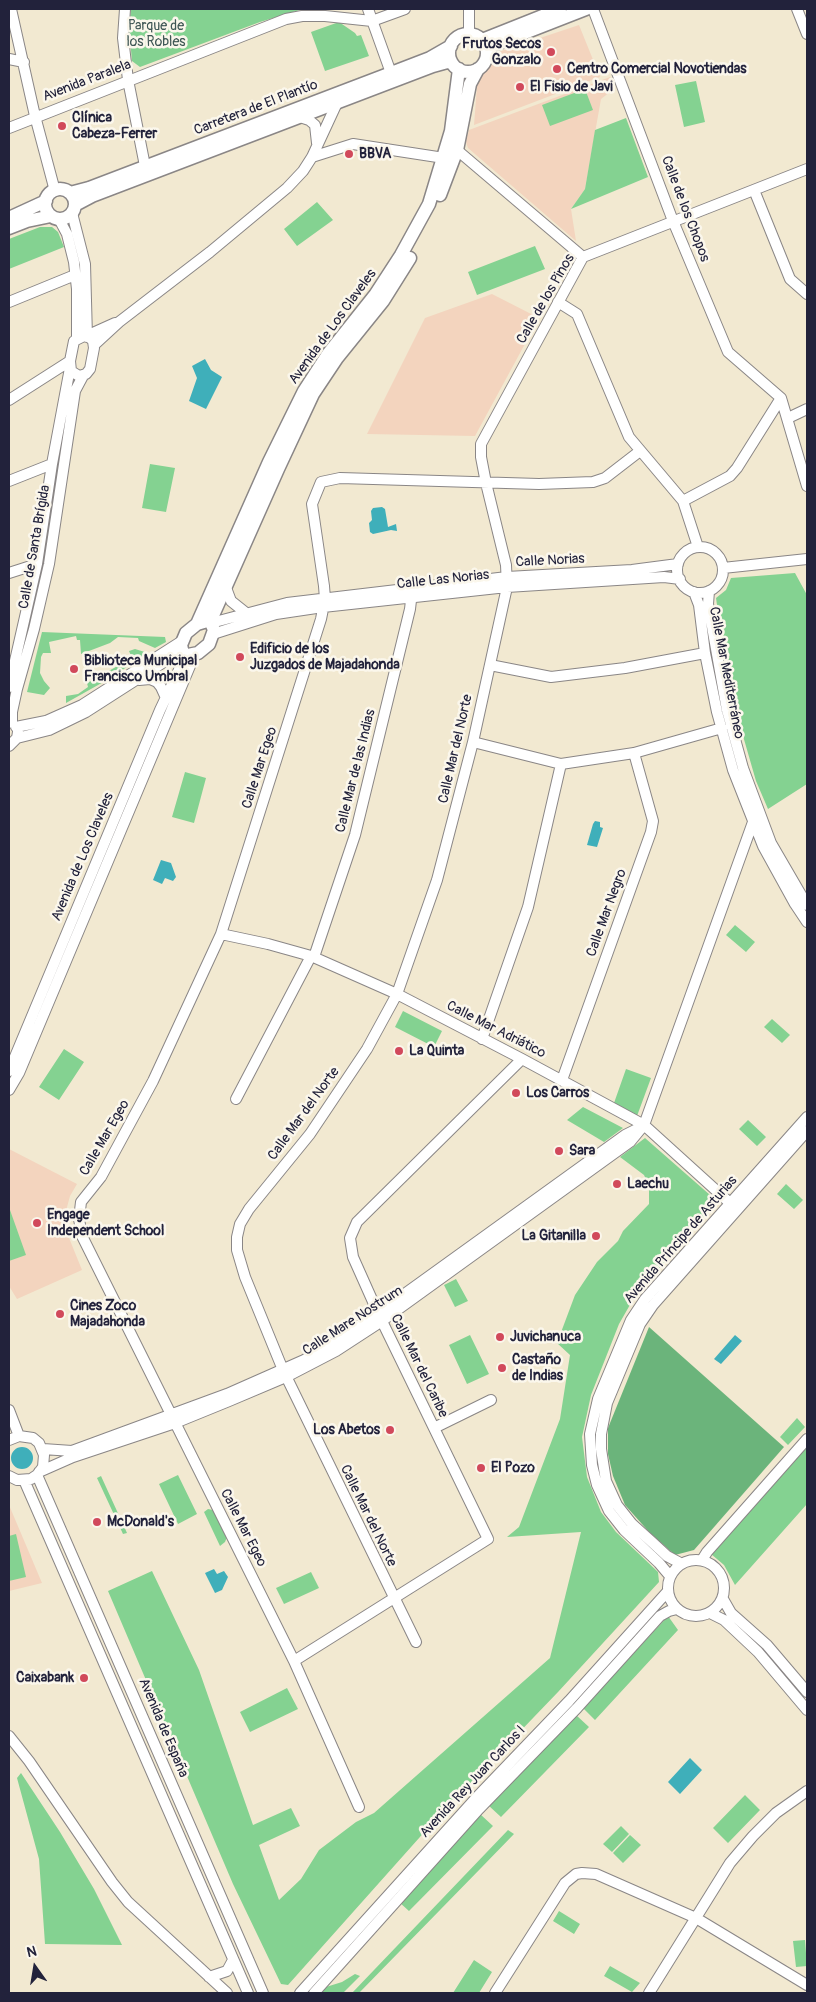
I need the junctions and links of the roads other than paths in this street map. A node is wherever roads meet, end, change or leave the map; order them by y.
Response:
1 (11, 9) edge
2 (124, 9) edge
3 (368, 9) edge
4 (405, 9) edge
5 (469, 9) edge
6 (560, 9) edge
7 (586, 9) edge
8 (594, 9) edge
9 (798, 9) edge
10 (372, 21) junction
11 (469, 34) junction
12 (807, 34) edge
13 (484, 44) junction
14 (451, 46) junction
15 (9, 60) edge
16 (24, 62) junction
17 (455, 65) junction
18 (478, 69) junction
19 (391, 72) junction
20 (128, 80) junction
21 (337, 103) junction
22 (35, 116) junction
23 (300, 117) junction
24 (9, 128) edge
25 (317, 144) junction
26 (457, 150) junction
27 (312, 157) junction
28 (444, 158) junction
29 (145, 166) junction
30 (807, 170) edge
31 (754, 190) junction
32 (55, 191) junction
33 (46, 202) junction
34 (72, 204) junction
35 (9, 218) edge
36 (55, 218) junction
37 (673, 221) junction
38 (9, 228) edge
39 (584, 257) junction
40 (75, 275) junction
41 (807, 294) edge
42 (9, 302) edge
43 (558, 302) junction
44 (86, 316) junction
45 (114, 323) junction
46 (87, 339) junction
47 (70, 364) junction
48 (82, 376) junction
49 (781, 398) junction
50 (9, 400) edge
51 (807, 409) edge
52 (788, 418) junction
53 (640, 451) junction
54 (52, 464) junction
55 (9, 481) edge
56 (486, 483) junction
57 (807, 486) edge
58 (683, 502) junction
59 (698, 547) junction
60 (804, 560) edge
61 (37, 564) junction
62 (678, 564) junction
63 (723, 568) junction
64 (807, 571) edge
65 (9, 573) edge
66 (680, 579) junction
67 (507, 582) junction
68 (225, 585) junction
69 (709, 591) junction
70 (694, 592) junction
71 (412, 593) junction
72 (324, 603) junction
73 (246, 613) junction
74 (208, 626) junction
75 (186, 650) junction
76 (705, 653) junction
77 (490, 665) junction
78 (11, 670) edge
79 (138, 680) junction
80 (9, 687) edge
81 (166, 698) junction
82 (12, 724) edge
83 (722, 728) junction
84 (17, 738) junction
85 (473, 742) junction
86 (9, 746) edge
87 (634, 753) junction
88 (561, 764) junction
89 (753, 822) junction
90 (807, 905) edge
91 (807, 922) edge
92 (221, 934) junction
93 (313, 957) junction
94 (397, 994) junction
95 (482, 1039) junction
96 (522, 1059) junction
97 (9, 1071) edge
98 (562, 1080) junction
99 (9, 1090) edge
100 (236, 1099) dead end
101 (807, 1117) edge
102 (644, 1125) junction
103 (807, 1131) edge
104 (730, 1203) junction
105 (380, 1317) junction
106 (285, 1374) junction
107 (491, 1400) dead end
108 (9, 1410) edge
109 (172, 1419) junction
110 (434, 1428) junction
111 (19, 1436) junction
112 (807, 1439) edge
113 (9, 1440) edge
114 (43, 1449) junction
115 (70, 1452) junction
116 (38, 1474) junction
117 (9, 1476) edge
118 (24, 1480) junction
119 (702, 1560) junction
120 (682, 1564) junction
121 (670, 1576) junction
122 (668, 1591) junction
123 (393, 1598) junction
124 (723, 1599) junction
125 (677, 1609) junction
126 (710, 1613) junction
127 (416, 1642) dead end
128 (294, 1662) junction
129 (807, 1692) edge
130 (807, 1710) edge
131 (9, 1736) edge
132 (807, 1791) edge
133 (359, 1807) dead end
134 (696, 1918) junction
135 (233, 1960) junction
136 (209, 1977) junction
137 (807, 1985) edge
138 (227, 1993) edge
139 (248, 1993) edge
140 (262, 1993) edge
141 (300, 1993) edge
142 (314, 1993) edge
143 (495, 1993) edge
144 (649, 1993) edge

1 - 16 street
2 - 20 street
3 - 10 street
4 - 10 street, Avenida Paralela
5 - 11 street
6 - 13 street
7 - 13 street
8 - 37 street, Calle de los Chopos
9 - 12 street
10 - 19 street
10 - 20 street, Avenida Paralela
11 - 13 street
11 - 14 street
13 - 18 street
14 - 17 street
14 - 19 street, Carretera de El Plantío
15 - 16 street
16 - 22 street
17 - 18 street
17 - 21 street, Carretera de El Plantío
17 - 28 street, Avenida de Los Claveles
18 - 26 street, Avenida de Los Claveles
19 - 29 street, Carretera de El Plantío
20 - 22 street, Avenida Paralela
20 - 29 street
21 - 23 street, Carretera de El Plantío
21 - 25 street
22 - 24 street, Avenida Paralela
22 - 32 street
23 - 25 street
23 - 34 street, Carretera de El Plantío
25 - 27 street
26 - 39 street
26 - 68 street, Avenida de Los Claveles
27 - 28 street
27 - 45 street
28 - 74 street, Avenida de Los Claveles
29 - 34 street, Carretera de El Plantío
30 - 31 street, Calle de los Pinos
31 - 37 street, Calle de los Pinos
31 - 41 street
32 - 33 street
32 - 34 street
33 - 35 street
33 - 36 street
34 - 36 street
34 - 44 street
36 - 38 street
36 - 40 street
37 - 39 street, Calle de los Pinos
37 - 49 street, Calle de los Chopos
39 - 43 street, Calle de los Pinos
40 - 42 street
40 - 46 street
43 - 53 street
43 - 56 street, Calle de los Pinos
44 - 45 street
44 - 46 street
45 - 46 street
46 - 47 street, Calle de Santa Brígida
46 - 48 street, Calle de Santa Brígida
47 - 48 street
47 - 50 street
47 - 54 street, Calle de Santa Brígida
48 - 82 street, Calle de Santa Brígida
49 - 52 street
49 - 58 street
51 - 52 street
52 - 57 street
53 - 56 street
53 - 58 street
54 - 55 street
54 - 61 street, Calle de Santa Brígida
56 - 67 street, Calle de los Pinos
56 - 72 street
58 - 59 street
59 - 62 street
59 - 63 street
60 - 63 street
60 - 64 street
61 - 65 street
61 - 78 street, Calle de Santa Brígida
62 - 66 street
62 - 67 street, Calle Norias
63 - 69 street
66 - 67 street, Calle Las Norias
66 - 70 street
67 - 71 street, Calle Norias
67 - 77 street, Calle Mar del Norte
68 - 73 street
68 - 74 street, Avenida de Los Claveles
69 - 70 street
69 - 90 street, Calle Mar Mediterráneo
70 - 76 street, Calle Mar Mediterráneo
71 - 72 street, Calle Norias
71 - 93 street, Calle Mar de las Indias
72 - 73 street, Calle Norias
72 - 74 street
72 - 92 street, Calle Mar Egeo
73 - 74 street, Calle Norias
74 - 75 street
74 - 75 street
75 - 79 street
75 - 81 street, Avenida de Los Claveles
75 - 82 street
75 - 99 street
76 - 77 street
76 - 83 street, Calle Mar Mediterráneo
77 - 85 street, Calle Mar del Norte
78 - 80 street, Calle de Santa Brígida
79 - 81 street
79 - 84 street
81 - 97 street, Avenida de Los Claveles
82 - 84 street, Calle de Santa Brígida
83 - 87 street
83 - 89 street, Calle Mar Mediterráneo
84 - 86 street
85 - 88 street
85 - 94 street, Calle Mar del Norte
87 - 88 street
87 - 98 street, Calle Mar Negro
88 - 95 street
89 - 91 street, Calle Mar Mediterráneo
89 - 102 street
92 - 93 street, Calle Mar Adriático
92 - 109 street, Calle Mar Egeo
93 - 94 street, Calle Mar Adriático
93 - 100 street, Calle Mar de las Indias
94 - 95 street, Calle Mar Adriático
94 - 106 street, Calle Mar del Norte
95 - 96 street, Calle Mar Adriático
96 - 98 street, Calle Mar Adriático
96 - 105 street, Calle Mar del Caribe
98 - 102 street, Calle Mar Adriático
101 - 104 street, Avenida Príncipe de Asturias
102 - 104 street, Calle Mar Adriático
102 - 105 street, Calle Mare Nostrum
103 - 120 street, Avenida Príncipe de Asturias
104 - 121 street, Avenida Príncipe de Asturias
105 - 106 street, Calle Mare Nostrum
105 - 110 street, Calle Mar del Caribe
106 - 109 street, Calle Mare Nostrum
106 - 123 street, Calle Mar del Norte
107 - 110 street
108 - 111 street
109 - 115 street, Calle Mare Nostrum
109 - 128 street, Calle Mar Egeo
110 - 123 street, Calle Mar del Caribe
111 - 113 street
111 - 114 street
112 - 119 street
114 - 115 street, Calle Mare Nostrum
114 - 116 street
115 - 116 street, Calle Mare Nostrum
116 - 118 street, Calle Mare Nostrum
116 - 140 street, Avenida de España
117 - 118 street
118 - 135 street, Avenida de España
119 - 120 street
119 - 124 street
120 - 121 street
121 - 122 street
122 - 125 street
122 - 141 street, Avenida Rey Juan Carlos I
123 - 127 street, Calle Mar del Norte
123 - 128 street
124 - 126 street
124 - 129 street
125 - 126 street
125 - 142 street, Avenida Rey Juan Carlos I
126 - 130 street
128 - 133 street, Calle Mar Egeo
131 - 136 street
132 - 134 street
134 - 137 street
134 - 143 street
134 - 144 street
135 - 136 street
135 - 139 street, Avenida de España
136 - 138 street

